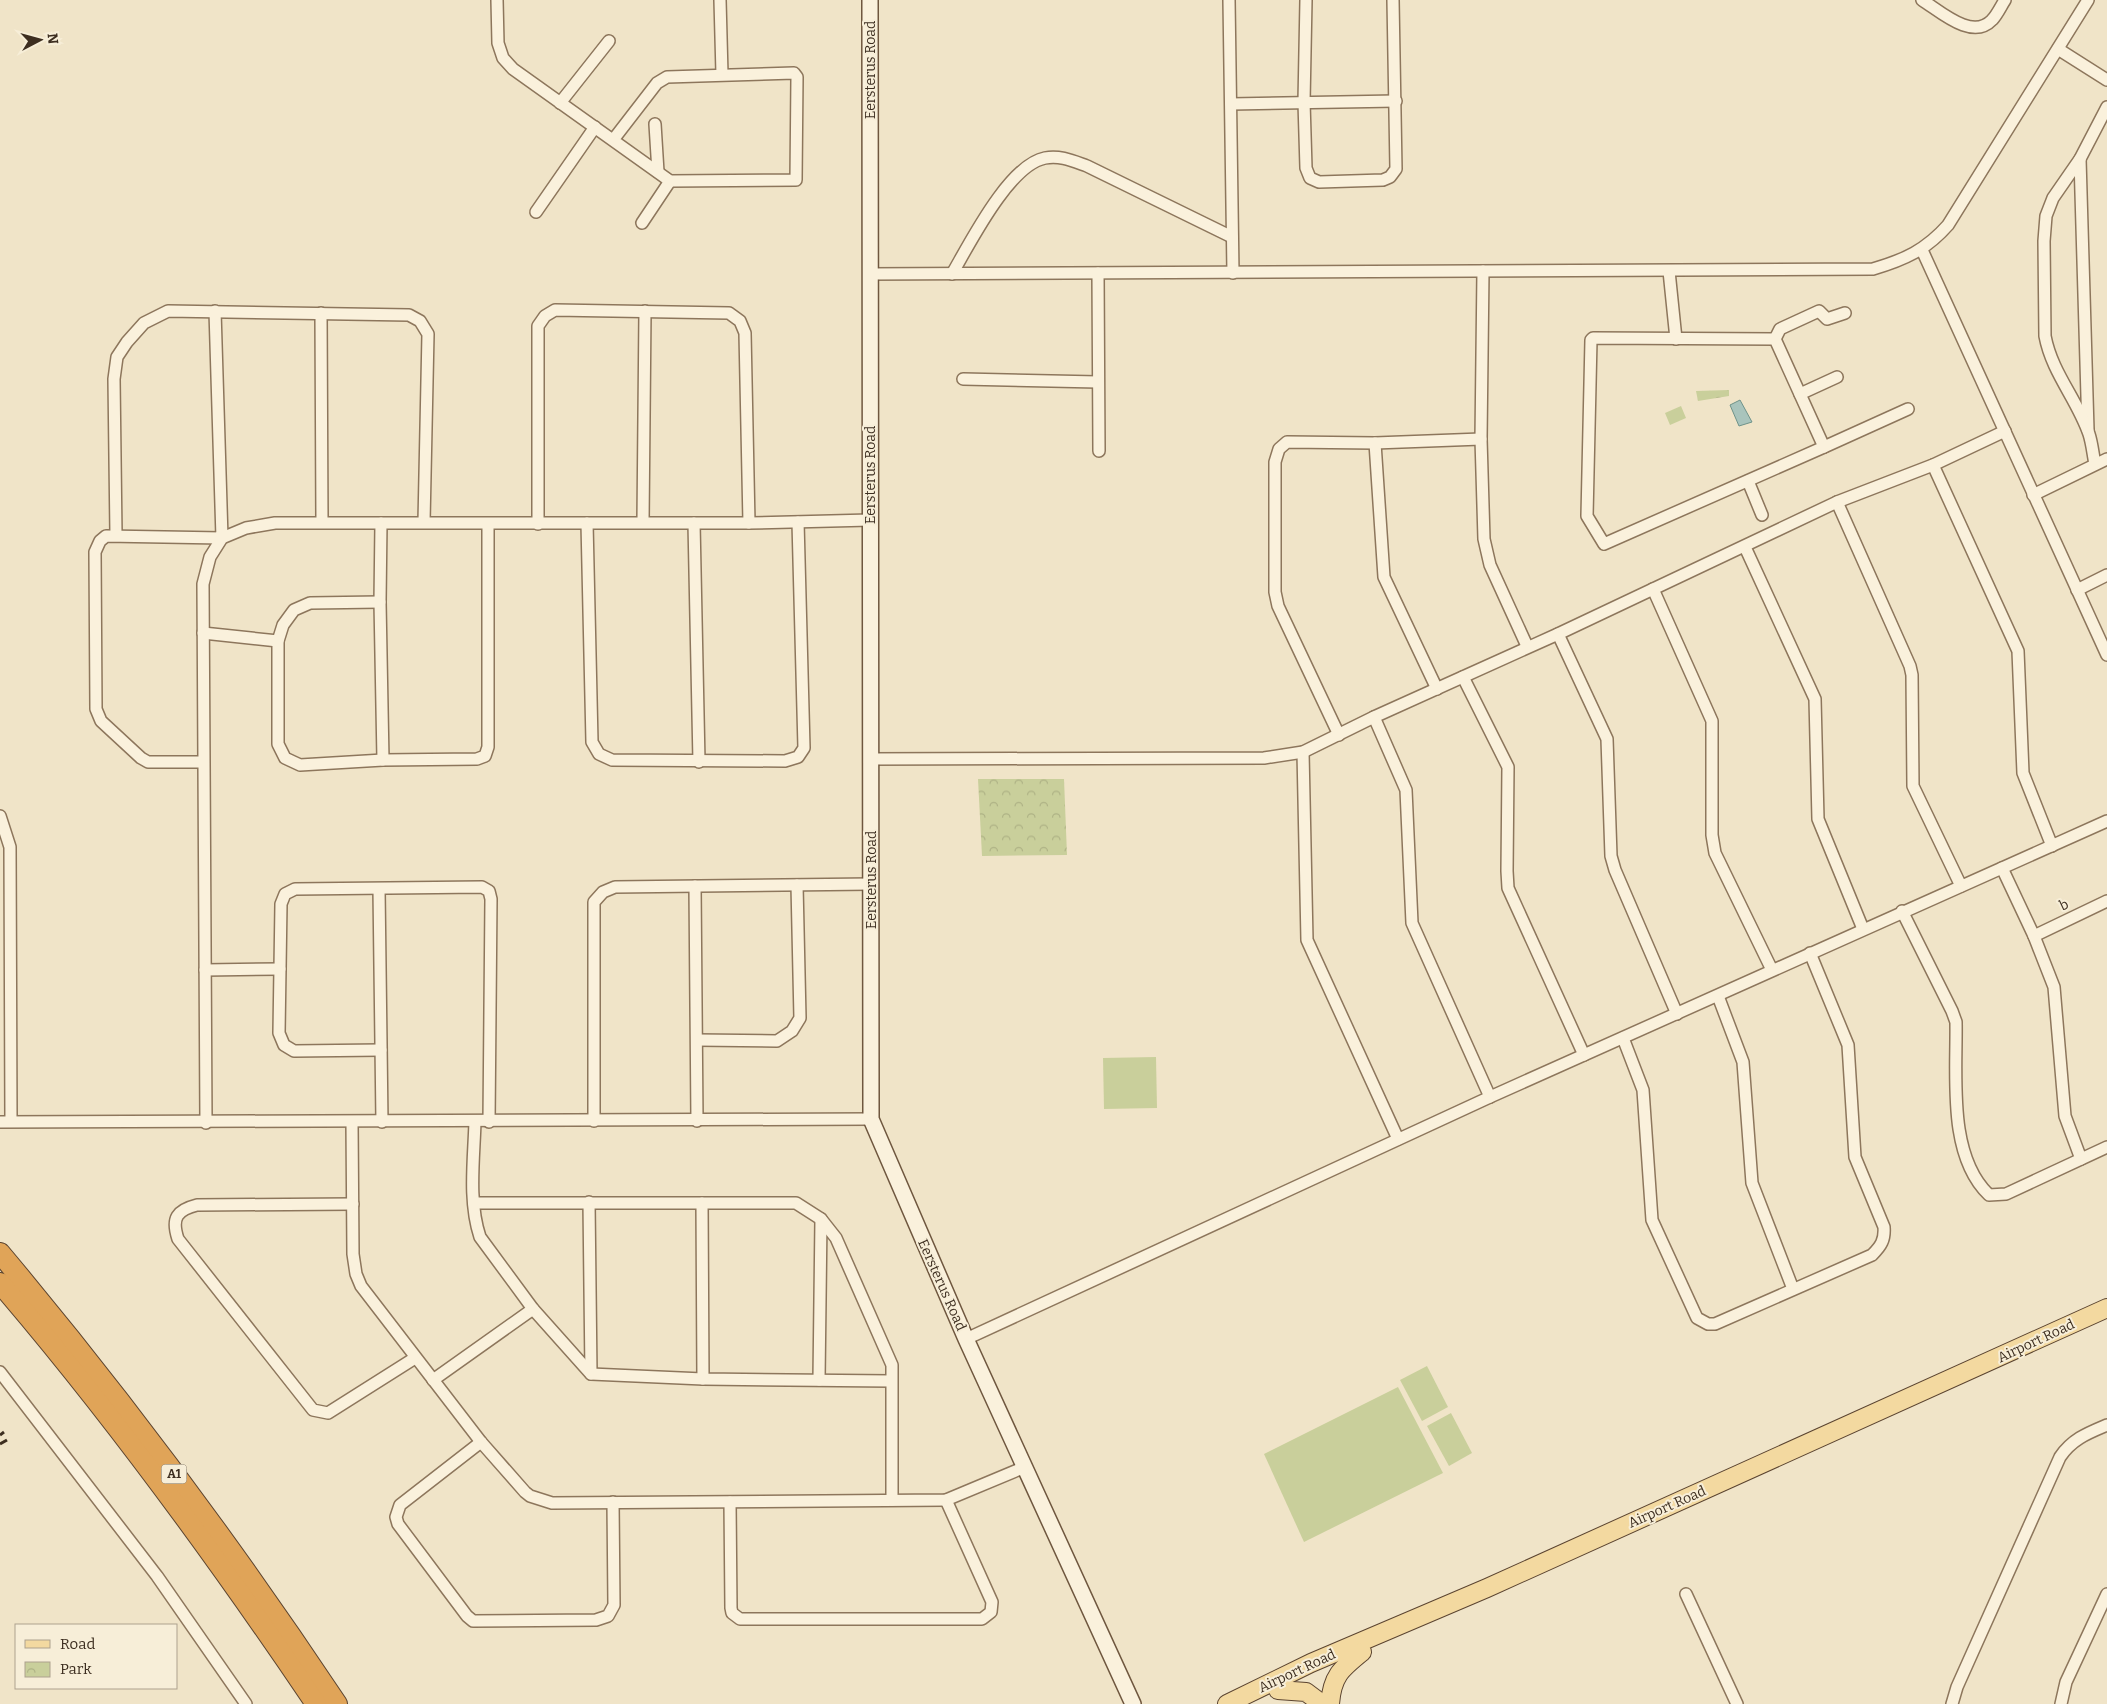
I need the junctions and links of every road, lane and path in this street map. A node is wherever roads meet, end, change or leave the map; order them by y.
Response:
1 (497, 0) edge
2 (720, 0) edge
3 (870, 0) edge
4 (1229, 0) edge
5 (1306, 0) edge
6 (1393, 0) edge
7 (1922, 0) edge
8 (2005, 0) edge
9 (2088, 0) edge
10 (608, 41) dead end
11 (2058, 49) junction
12 (722, 74) junction
13 (2107, 80) edge
14 (1396, 101) junction
15 (560, 102) junction
16 (1304, 102) junction
17 (1231, 104) junction
18 (2107, 106) edge
19 (655, 124) dead end
20 (595, 127) junction
21 (613, 140) junction
22 (2080, 159) junction
23 (658, 172) junction
24 (670, 181) junction
25 (536, 212) dead end
26 (642, 223) dead end
27 (1232, 237) junction
28 (1922, 250) junction
29 (1483, 271) junction
30 (1669, 271) junction
31 (1098, 273) junction
32 (1233, 273) junction
33 (870, 274) junction
34 (952, 274) junction
35 (215, 311) junction
36 (645, 311) junction
37 (321, 313) junction
38 (1845, 313) dead end
39 (1676, 339) junction
40 (1775, 340) junction
41 (1837, 377) dead end
42 (963, 379) dead end
43 (1098, 382) junction
44 (1800, 394) junction
45 (1908, 409) dead end
46 (2005, 431) junction
47 (2088, 433) junction
48 (1481, 438) junction
49 (1375, 443) junction
50 (1824, 447) junction
51 (1099, 451) dead end
52 (2107, 459) edge
53 (2095, 464) junction
54 (1933, 465) junction
55 (1748, 481) junction
56 (2033, 495) junction
57 (1837, 502) junction
58 (1762, 515) dead end
59 (870, 520) junction
60 (322, 521) junction
61 (424, 522) junction
62 (643, 522) junction
63 (798, 522) junction
64 (381, 523) junction
65 (587, 523) junction
66 (694, 523) junction
67 (749, 523) junction
68 (488, 524) junction
69 (538, 524) junction
70 (116, 535) junction
71 (222, 538) junction
72 (1745, 547) junction
73 (2107, 575) edge
74 (1653, 589) junction
75 (2077, 590) junction
76 (380, 602) junction
77 (202, 633) junction
78 (1558, 634) junction
79 (278, 641) junction
80 (1527, 646) junction
81 (2107, 655) edge
82 (1463, 677) junction
83 (1437, 689) junction
84 (1374, 717) junction
85 (1339, 735) junction
86 (1302, 752) junction
87 (383, 760) junction
88 (870, 760) junction
89 (203, 762) junction
90 (699, 762) junction
91 (0, 816) edge
92 (2107, 821) edge
93 (2052, 846) junction
94 (2002, 868) junction
95 (871, 884) junction
96 (797, 885) junction
97 (695, 886) junction
98 (1961, 886) junction
99 (379, 889) junction
100 (2107, 901) edge
101 (1902, 911) junction
102 (1863, 929) junction
103 (2034, 936) junction
104 (1810, 953) junction
105 (280, 969) junction
106 (205, 970) junction
107 (1772, 970) junction
108 (1718, 996) junction
109 (1677, 1014) junction
110 (1623, 1038) junction
111 (697, 1040) junction
112 (381, 1050) junction
113 (1584, 1055) junction
114 (1490, 1097) junction
115 (870, 1119) junction
116 (475, 1121) junction
117 (594, 1121) junction
118 (697, 1121) junction
119 (4, 1122) edge
120 (352, 1122) junction
121 (382, 1122) junction
122 (489, 1122) junction
123 (206, 1123) junction
124 (1398, 1139) junction
125 (2107, 1147) edge
126 (2081, 1159) junction
127 (589, 1202) junction
128 (474, 1203) junction
129 (702, 1203) junction
130 (352, 1204) junction
131 (821, 1219) junction
132 (0, 1253) edge
133 (0, 1283) edge
134 (1793, 1289) junction
135 (2107, 1308) edge
136 (533, 1309) junction
137 (966, 1339) junction
138 (415, 1358) junction
139 (0, 1372) edge
140 (591, 1374) junction
141 (703, 1379) junction
142 (433, 1380) junction
143 (819, 1380) junction
144 (892, 1381) junction
145 (2107, 1425) edge
146 (481, 1442) junction
147 (1025, 1467) junction
148 (892, 1500) junction
149 (946, 1500) junction
150 (613, 1502) junction
151 (730, 1502) junction
152 (1487, 1588) junction
153 (1686, 1594) dead end
154 (2107, 1594) edge
155 (1362, 1652) junction
156 (1278, 1690) junction
157 (246, 1704) edge
158 (316, 1704) edge
159 (337, 1704) edge
160 (1133, 1704) edge
161 (1227, 1704) edge
162 (1247, 1704) edge
163 (1322, 1704) edge
164 (1330, 1704) edge
165 (1737, 1704) edge
166 (1952, 1704) edge
167 (2062, 1704) edge

1 - 15 street
2 - 12 street
3 - 33 street, Eersterus Road
4 - 17 street
5 - 16 street
6 - 14 street
7 - 8 street
9 - 11 street
10 - 15 street
11 - 13 street
11 - 28 street
12 - 21 street
12 - 24 street
14 - 16 street
14 - 16 street
15 - 20 street
16 - 17 street
17 - 27 street
18 - 22 street
19 - 23 street
20 - 21 street
20 - 25 street
21 - 23 street
22 - 47 street
22 - 47 street
23 - 24 street
24 - 26 street
27 - 32 street
27 - 34 street
28 - 30 street
28 - 46 street
29 - 30 street
29 - 32 street
29 - 48 street
30 - 39 street
31 - 32 street
31 - 34 street
31 - 43 street
33 - 34 street
33 - 59 street, Eersterus Road
35 - 37 street
35 - 70 street
35 - 71 street
36 - 62 street
36 - 67 street
36 - 69 street
37 - 60 street
37 - 61 street
38 - 40 street
39 - 40 street
39 - 55 street
40 - 44 street
41 - 44 street
42 - 43 street
43 - 51 street
44 - 50 street
45 - 50 street
46 - 54 street
46 - 56 street
47 - 53 street
48 - 49 street
48 - 80 street
49 - 83 street
49 - 85 street
50 - 55 street
52 - 53 street
53 - 56 street
54 - 57 street
54 - 93 street
55 - 58 street
56 - 75 street
57 - 72 street
57 - 98 street
59 - 63 street
59 - 88 street, Eersterus Road
60 - 64 street
60 - 71 street
61 - 64 street
61 - 68 street
62 - 65 street
62 - 66 street
63 - 67 street
63 - 90 street
64 - 76 street
65 - 69 street
65 - 90 street
66 - 67 street
66 - 90 street
68 - 69 street
68 - 87 street
70 - 71 street
70 - 89 street
71 - 77 street
72 - 74 street
72 - 102 street
73 - 75 street
74 - 78 street
74 - 107 street
75 - 81 street
76 - 79 street
76 - 87 street
77 - 79 street
77 - 89 street
78 - 80 street
78 - 109 street
79 - 87 street
80 - 82 street
82 - 83 street
82 - 113 street
83 - 84 street
84 - 85 street
84 - 114 street
85 - 86 street
86 - 88 street
86 - 124 street
88 - 95 street, Eersterus Road
89 - 106 street
91 - 119 street
92 - 93 street
93 - 94 street
94 - 98 street
94 - 103 street
95 - 96 street
95 - 115 street, Eersterus Road
96 - 97 street
96 - 111 street
97 - 111 street
97 - 117 street
98 - 101 street
99 - 105 street
99 - 112 street
99 - 122 street
100 - 103 street, b
101 - 102 street
101 - 126 street
102 - 104 street
103 - 126 street
104 - 107 street
104 - 134 street
105 - 106 street
105 - 112 street
106 - 123 street
107 - 108 street
108 - 109 street
108 - 134 street
109 - 110 street
110 - 113 street
110 - 134 street
111 - 118 street
112 - 121 street
113 - 114 street
114 - 124 street
115 - 118 street
115 - 137 street, Eersterus Road
116 - 121 street
116 - 122 street
116 - 128 street
117 - 118 street
117 - 122 street
119 - 123 street
120 - 121 street
120 - 123 street
120 - 130 street
124 - 137 street
125 - 126 street
127 - 128 street
127 - 129 street
127 - 140 street
128 - 136 street
129 - 131 street
129 - 141 street
130 - 138 street
130 - 138 street
131 - 143 street
131 - 144 street
132 - 159 highway, A1
133 - 158 highway, A1
135 - 152 main road, Airport Road
136 - 140 street
136 - 142 street
137 - 147 street, Eersterus Road
138 - 142 street
139 - 157 street
140 - 141 street
141 - 143 street
142 - 146 street
143 - 144 street
144 - 148 street
145 - 166 street
146 - 150 street
146 - 150 street
147 - 149 street
147 - 160 street, Eersterus Road
148 - 149 street
148 - 151 street
149 - 151 street
150 - 151 street
152 - 155 main road
152 - 161 main road, Airport Road
153 - 165 street
154 - 167 street
155 - 156 main road
155 - 164 main road
156 - 162 main road
156 - 163 main road

